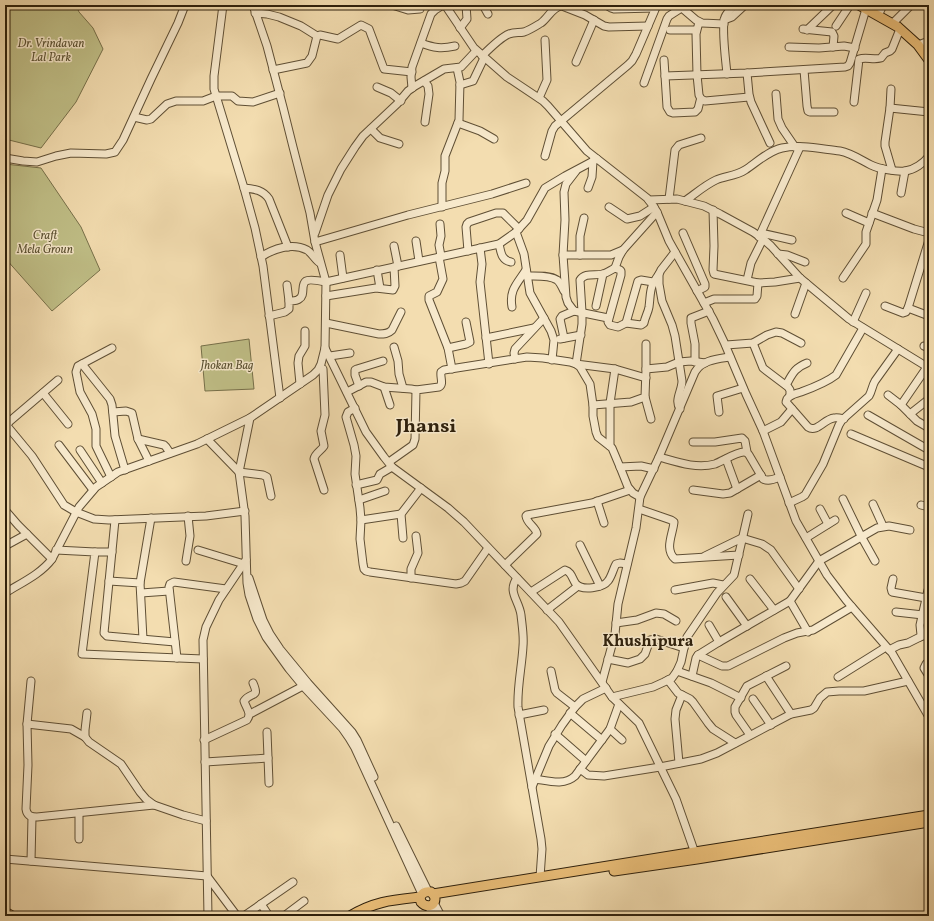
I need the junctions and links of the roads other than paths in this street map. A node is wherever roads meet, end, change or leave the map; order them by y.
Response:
1 (185, 5) edge
2 (224, 5) edge
3 (276, 5) edge
4 (392, 5) edge
5 (444, 5) edge
6 (466, 5) edge
7 (483, 5) edge
8 (559, 5) edge
9 (606, 5) edge
10 (735, 5) edge
11 (745, 5) edge
12 (833, 5) edge
13 (883, 5) edge
14 (911, 5) edge
15 (684, 6) edge
16 (847, 6) edge
17 (656, 7) edge
18 (862, 7) edge
19 (254, 9) edge
20 (420, 9) dead end
21 (488, 14) dead end
22 (878, 16) junction
23 (594, 20) junction
24 (699, 22) junction
25 (724, 22) junction
26 (648, 26) junction
27 (836, 26) dead end
28 (896, 26) junction
29 (460, 28) junction
30 (670, 30) dead end
31 (696, 30) junction
32 (317, 36) junction
33 (545, 40) dead end
34 (929, 41) edge
35 (421, 43) junction
36 (918, 45) junction
37 (455, 46) dead end
38 (789, 47) dead end
39 (833, 47) junction
40 (855, 48) junction
41 (480, 55) junction
42 (664, 60) dead end
43 (929, 60) edge
44 (576, 62) dead end
45 (457, 68) junction
46 (273, 70) junction
47 (804, 70) junction
48 (412, 72) junction
49 (747, 73) junction
50 (727, 74) junction
51 (665, 76) junction
52 (697, 76) junction
53 (424, 80) junction
54 (644, 83) dead end
55 (460, 85) junction
56 (377, 87) dead end
57 (412, 88) junction
58 (891, 89) dead end
59 (280, 93) junction
60 (776, 94) dead end
61 (216, 96) junction
62 (749, 97) junction
63 (539, 98) junction
64 (701, 99) junction
65 (401, 100) junction
66 (854, 102) dead end
67 (890, 108) junction
68 (834, 112) dead end
69 (929, 112) edge
70 (134, 117) junction
71 (561, 121) junction
72 (425, 122) dead end
73 (458, 123) junction
74 (371, 129) junction
75 (701, 138) dead end
76 (494, 139) dead end
77 (399, 144) dead end
78 (770, 144) dead end
79 (798, 147) junction
80 (545, 156) dead end
81 (929, 156) edge
82 (5, 158) edge
83 (595, 160) junction
84 (882, 169) junction
85 (576, 170) junction
86 (892, 170) junction
87 (905, 171) junction
88 (526, 183) dead end
89 (244, 188) junction
90 (588, 188) dead end
91 (901, 193) dead end
92 (669, 199) junction
93 (686, 201) junction
94 (653, 206) junction
95 (442, 207) junction
96 (610, 207) dead end
97 (713, 210) junction
98 (846, 213) dead end
99 (872, 213) junction
100 (584, 218) dead end
101 (869, 222) junction
102 (440, 224) dead end
103 (518, 230) junction
104 (684, 233) dead end
105 (929, 233) edge
106 (761, 236) junction
107 (315, 238) junction
108 (792, 240) dead end
109 (929, 240) edge
110 (416, 241) dead end
111 (499, 244) junction
112 (394, 246) dead end
113 (288, 247) junction
114 (480, 248) junction
115 (623, 250) junction
116 (468, 251) junction
117 (675, 252) junction
118 (778, 254) junction
119 (340, 255) dead end
120 (563, 255) junction
121 (580, 255) junction
122 (261, 257) junction
123 (440, 257) junction
124 (419, 261) junction
125 (511, 262) dead end
126 (805, 262) dead end
127 (321, 264) junction
128 (396, 266) junction
129 (615, 268) junction
130 (377, 270) junction
131 (527, 273) junction
132 (603, 274) junction
133 (659, 274) junction
134 (343, 278) junction
135 (800, 278) junction
136 (843, 278) dead end
137 (747, 280) junction
138 (326, 282) junction
139 (653, 282) junction
140 (758, 283) junction
141 (806, 283) junction
142 (287, 285) dead end
143 (380, 288) junction
144 (697, 291) junction
145 (565, 293) junction
146 (866, 293) dead end
147 (326, 296) junction
148 (289, 301) junction
149 (704, 303) junction
150 (596, 306) dead end
151 (885, 306) dead end
152 (512, 307) dead end
153 (908, 308) junction
154 (574, 311) junction
155 (709, 311) junction
156 (401, 312) dead end
157 (582, 312) junction
158 (795, 314) dead end
159 (269, 316) junction
160 (929, 316) edge
161 (544, 318) junction
162 (608, 318) junction
163 (466, 322) dead end
164 (853, 322) junction
165 (326, 323) junction
166 (626, 323) junction
167 (534, 328) junction
168 (863, 328) junction
169 (305, 331) dead end
170 (581, 335) junction
171 (486, 338) junction
172 (564, 338) junction
173 (554, 340) junction
174 (753, 343) junction
175 (801, 343) dead end
176 (646, 344) dead end
177 (726, 345) junction
178 (394, 347) dead end
179 (112, 348) dead end
180 (325, 348) junction
181 (448, 348) junction
182 (898, 349) junction
183 (350, 353) dead end
184 (330, 356) junction
185 (730, 356) junction
186 (515, 359) junction
187 (552, 360) junction
188 (383, 361) dead end
189 (678, 362) junction
190 (694, 362) junction
191 (705, 363) junction
192 (807, 363) dead end
193 (82, 364) junction
194 (489, 364) junction
195 (576, 364) junction
196 (928, 367) edge
197 (335, 368) junction
198 (452, 369) junction
199 (615, 369) junction
200 (646, 369) junction
201 (320, 370) junction
202 (646, 378) junction
203 (58, 380) dead end
204 (300, 384) junction
205 (359, 386) junction
206 (786, 386) junction
207 (384, 387) junction
208 (403, 388) junction
209 (743, 388) junction
210 (416, 390) junction
211 (347, 392) junction
212 (43, 393) junction
213 (790, 395) junction
214 (888, 395) dead end
215 (645, 397) junction
216 (280, 398) junction
217 (929, 399) edge
218 (610, 403) junction
219 (390, 404) dead end
220 (592, 404) junction
221 (901, 405) junction
222 (355, 408) junction
223 (680, 408) junction
224 (792, 410) junction
225 (113, 412) junction
226 (719, 412) dead end
227 (910, 414) junction
228 (868, 415) dead end
229 (250, 418) junction
230 (844, 418) junction
231 (651, 420) dead end
232 (68, 424) dead end
233 (929, 428) edge
234 (763, 431) junction
235 (851, 434) dead end
236 (207, 438) junction
237 (138, 439) junction
238 (693, 442) dead end
239 (59, 445) dead end
240 (610, 446) junction
241 (80, 450) dead end
242 (929, 450) edge
243 (747, 452) junction
244 (170, 453) junction
245 (659, 457) junction
246 (726, 459) junction
247 (149, 461) junction
248 (390, 464) junction
249 (620, 467) junction
250 (929, 467) edge
251 (654, 469) junction
252 (125, 470) junction
253 (239, 472) junction
254 (761, 475) junction
255 (111, 477) junction
256 (780, 477) junction
257 (102, 483) junction
258 (356, 484) junction
259 (421, 488) junction
260 (737, 489) junction
261 (93, 490) junction
262 (324, 490) dead end
263 (630, 490) junction
264 (693, 490) dead end
265 (385, 491) dead end
266 (271, 496) dead end
267 (640, 497) junction
268 (843, 499) dead end
269 (359, 500) junction
270 (597, 501) junction
271 (789, 503) junction
272 (873, 504) dead end
273 (921, 505) dead end
274 (929, 508) edge
275 (639, 509) junction
276 (820, 509) dead end
277 (5, 510) edge
278 (245, 511) junction
279 (76, 512) junction
280 (401, 514) junction
281 (748, 514) dead end
282 (188, 516) junction
283 (151, 518) junction
284 (115, 520) junction
285 (361, 520) junction
286 (604, 522) dead end
287 (883, 526) junction
288 (910, 530) dead end
289 (27, 534) junction
290 (416, 536) dead end
291 (861, 536) junction
292 (403, 538) dead end
293 (742, 538) junction
294 (806, 538) junction
295 (580, 545) dead end
296 (5, 546) edge
297 (488, 548) junction
298 (56, 550) junction
299 (198, 550) dead end
300 (95, 552) junction
301 (112, 552) junction
302 (739, 555) junction
303 (701, 558) junction
304 (52, 559) junction
305 (186, 561) dead end
306 (245, 561) junction
307 (819, 561) junction
308 (875, 561) dead end
309 (627, 564) junction
310 (505, 565) junction
311 (247, 574) junction
312 (411, 578) junction
313 (517, 578) junction
314 (750, 579) dead end
315 (893, 579) dead end
316 (109, 581) junction
317 (140, 583) junction
318 (724, 585) junction
319 (578, 586) junction
320 (600, 586) junction
321 (226, 589) junction
322 (799, 589) junction
323 (169, 590) junction
324 (675, 590) dead end
325 (928, 590) dead end
326 (531, 592) junction
327 (5, 593) edge
328 (141, 593) junction
329 (726, 597) dead end
330 (926, 598) junction
331 (790, 601) junction
332 (852, 607) junction
333 (547, 610) junction
334 (774, 610) junction
335 (896, 612) dead end
336 (923, 615) junction
337 (676, 621) dead end
338 (616, 623) junction
339 (709, 625) dead end
340 (747, 626) junction
341 (808, 632) junction
342 (929, 634) edge
343 (920, 637) junction
344 (143, 639) junction
345 (175, 642) junction
346 (719, 642) junction
347 (684, 648) junction
348 (887, 648) junction
349 (698, 655) junction
350 (177, 658) junction
351 (203, 659) junction
352 (608, 659) junction
353 (929, 661) edge
354 (786, 666) dead end
355 (551, 671) dead end
356 (677, 671) junction
357 (692, 676) junction
358 (766, 676) junction
359 (929, 676) edge
360 (838, 677) dead end
361 (668, 680) junction
362 (31, 681) dead end
363 (908, 681) junction
364 (253, 683) dead end
365 (604, 685) junction
366 (303, 686) junction
367 (682, 695) junction
368 (612, 697) junction
369 (741, 698) junction
370 (753, 699) dead end
371 (619, 704) junction
372 (575, 706) junction
373 (927, 709) edge
374 (544, 710) dead end
375 (86, 713) dead end
376 (570, 713) junction
377 (250, 714) junction
378 (791, 714) junction
379 (519, 715) junction
380 (929, 717) edge
381 (27, 724) junction
382 (771, 725) junction
383 (610, 729) junction
384 (267, 732) dead end
385 (555, 734) junction
386 (750, 735) junction
387 (85, 737) junction
388 (204, 740) junction
389 (602, 740) junction
390 (622, 740) dead end
391 (735, 743) junction
392 (268, 758) junction
393 (586, 761) junction
394 (205, 762) junction
395 (679, 763) junction
396 (660, 767) junction
397 (580, 770) junction
398 (535, 779) junction
399 (269, 783) dead end
400 (532, 788) junction
401 (154, 805) junction
402 (79, 813) junction
403 (929, 815) edge
404 (32, 817) junction
405 (206, 821) junction
406 (929, 822) edge
407 (79, 839) dead end
408 (696, 856) junction
409 (5, 859) edge
410 (31, 861) junction
411 (207, 876) junction
412 (540, 877) junction
413 (293, 882) dead end
414 (428, 898) junction
415 (304, 901) dead end
416 (261, 904) junction
417 (5, 912) edge
418 (12, 916) edge
419 (208, 916) edge
420 (237, 916) edge
421 (244, 916) edge
422 (269, 916) edge
423 (284, 916) edge
424 (350, 916) edge
425 (361, 916) edge
426 (434, 916) edge
427 (441, 916) edge

1 - 70 street
2 - 61 street
3 - 19 street
4 - 20 street
5 - 29 street
5 - 35 street
6 - 29 street
7 - 21 street
8 - 23 street
8 - 41 street
9 - 17 street
10 - 25 street
11 - 25 street
12 - 39 street
13 - 22 street
14 - 28 street
15 - 24 street
15 - 54 street
16 - 27 street
17 - 26 street
18 - 22 main road
18 - 40 street
19 - 32 street
19 - 46 street
22 - 28 main road
23 - 26 street
23 - 44 street
24 - 25 street
24 - 31 street
25 - 50 street
26 - 71 street
28 - 36 main road
28 - 66 street
29 - 41 street
30 - 31 street
31 - 52 street
32 - 46 street
32 - 48 street
33 - 63 street
34 - 36 street
35 - 37 street
35 - 48 street
36 - 43 main road
38 - 39 street
39 - 40 street
40 - 47 street
41 - 45 street
41 - 55 street
41 - 63 street
42 - 51 street
45 - 53 street
45 - 55 street
46 - 59 street
47 - 49 street
47 - 68 street
48 - 57 street
49 - 50 street
49 - 62 street
50 - 52 street
51 - 52 street
51 - 64 street
52 - 64 street
53 - 57 street
53 - 72 street
55 - 73 street
56 - 65 street
57 - 65 street
58 - 67 street
59 - 61 street
59 - 107 street
60 - 79 street
61 - 70 street
61 - 89 street
62 - 64 street
62 - 78 street
63 - 71 street
65 - 74 street
67 - 69 street
67 - 86 street
70 - 82 street
71 - 80 street
71 - 83 street
73 - 76 street
73 - 95 street
74 - 77 street
74 - 107 street
75 - 92 street
79 - 84 street
79 - 93 street
79 - 106 street
81 - 87 street
83 - 85 street
83 - 90 street
83 - 94 street
84 - 86 street
84 - 99 street
85 - 103 street
85 - 120 street
86 - 87 street
87 - 91 street
88 - 95 street
89 - 113 street
89 - 122 street
92 - 93 street
92 - 94 street
93 - 97 street
94 - 96 street
94 - 115 street
94 - 117 street
95 - 107 street
97 - 106 street
97 - 137 street
98 - 101 street
99 - 101 street
99 - 105 street
100 - 121 street
101 - 136 street
102 - 123 street
103 - 111 street
103 - 116 street
103 - 131 street
104 - 144 street
106 - 108 street
106 - 118 street
106 - 137 street
107 - 127 street
109 - 153 street
110 - 124 street
111 - 114 street
111 - 125 street
112 - 128 street
113 - 122 street
113 - 127 street
114 - 116 street
114 - 171 street
115 - 121 street
115 - 129 street
116 - 123 street
117 - 133 street
117 - 144 street
118 - 126 street
118 - 135 street
119 - 134 street
120 - 121 street
120 - 145 street
122 - 159 street
123 - 124 street
123 - 181 street
124 - 128 street
127 - 138 street
128 - 130 street
128 - 143 street
129 - 132 street
129 - 162 street
130 - 134 street
130 - 143 street
131 - 145 street
131 - 152 street
131 - 161 street
132 - 150 street
132 - 157 street
133 - 139 street
133 - 189 street
134 - 138 street
135 - 140 street
135 - 141 street
137 - 140 street
138 - 147 street
138 - 148 street
139 - 166 street
139 - 166 street
140 - 149 street
141 - 158 street
141 - 164 street
142 - 148 street
143 - 147 street
144 - 149 street
145 - 154 street
146 - 164 street
147 - 165 street
148 - 159 street
149 - 155 street
151 - 153 street
153 - 160 street
154 - 157 street
154 - 172 street
155 - 177 street
155 - 190 street
156 - 165 street
157 - 162 street
157 - 170 street
159 - 216 street
161 - 167 street
161 - 173 street
162 - 166 street
163 - 181 street
164 - 168 street
165 - 180 street
167 - 171 street
167 - 186 street
168 - 182 street
168 - 213 street
169 - 204 street
170 - 172 street
170 - 195 street
171 - 194 street
172 - 173 street
173 - 187 street
174 - 175 street
174 - 177 street
174 - 206 street
176 - 200 street
177 - 185 street
178 - 208 street
179 - 193 street
180 - 184 street
180 - 201 street
181 - 198 street
182 - 196 street
182 - 230 street
183 - 184 street
184 - 197 street
185 - 191 street
185 - 209 street
186 - 187 street
186 - 194 street
187 - 195 street
188 - 205 street
189 - 190 street
189 - 200 street
189 - 223 street
190 - 191 street
191 - 223 street
192 - 206 street
193 - 225 street
193 - 255 street
194 - 198 street
195 - 199 street
195 - 220 street
196 - 221 street
197 - 201 street
197 - 211 street
198 - 210 street
199 - 202 street
199 - 218 street
200 - 202 street
201 - 204 street
201 - 262 street
202 - 215 street
203 - 212 street
204 - 216 street
205 - 207 street
205 - 211 street
206 - 213 street
207 - 208 street
207 - 219 street
208 - 210 street
209 - 226 street
209 - 234 street
210 - 248 street
211 - 222 street
212 - 232 street
212 - 279 street
213 - 224 street
214 - 221 street
215 - 218 street
215 - 231 street
216 - 229 street
217 - 227 street
218 - 220 street
218 - 240 street
220 - 240 street
221 - 227 street
222 - 248 street
222 - 258 street
223 - 245 street
224 - 230 street
224 - 234 street
225 - 237 street
225 - 252 street
227 - 233 street
228 - 242 street
229 - 236 street
229 - 253 street
230 - 271 street
234 - 256 street
235 - 250 street
236 - 244 street
236 - 253 street
237 - 244 street
237 - 247 street
238 - 243 street
239 - 261 street
240 - 249 street
241 - 257 street
243 - 246 street
243 - 254 street
244 - 247 street
245 - 246 street
245 - 251 street
246 - 260 street
247 - 252 street
248 - 258 street
248 - 259 street
249 - 251 street
249 - 263 street
251 - 267 street
252 - 255 street
253 - 266 street
253 - 278 street
254 - 256 street
254 - 260 street
255 - 257 street
256 - 271 street
257 - 261 street
258 - 269 street
259 - 280 street
259 - 297 street
260 - 264 street
261 - 279 street
263 - 267 street
263 - 270 street
265 - 269 street
267 - 275 street
268 - 291 street
269 - 285 street
270 - 286 street
270 - 310 street
271 - 294 street
272 - 287 street
273 - 274 street
275 - 303 street
275 - 309 street
276 - 294 street
277 - 289 street
278 - 282 street
278 - 306 street
279 - 284 street
279 - 298 street
280 - 285 street
280 - 292 street
281 - 293 street
282 - 283 street
282 - 305 street
283 - 284 street
283 - 317 street
284 - 301 street
285 - 312 street
287 - 288 street
287 - 291 street
289 - 296 street
289 - 304 street
290 - 312 street
291 - 307 street
291 - 308 street
293 - 302 street
293 - 303 street
293 - 322 street
294 - 307 street
295 - 320 street
297 - 310 street
297 - 312 street
298 - 300 street
298 - 304 street
299 - 306 street
300 - 301 street
300 - 350 street
301 - 316 street
302 - 303 street
302 - 318 street
304 - 327 street
306 - 311 street
306 - 321 street
307 - 322 street
307 - 332 street
309 - 320 street
309 - 338 street
310 - 313 street
311 - 366 street
311 - 414 street
313 - 326 street
313 - 379 street
314 - 334 street
315 - 330 street
316 - 317 street
316 - 344 street
317 - 328 street
318 - 324 street
318 - 347 street
319 - 320 street
319 - 326 street
319 - 333 street
321 - 323 street
321 - 351 street
322 - 331 street
323 - 328 street
323 - 345 street
325 - 330 street
326 - 333 street
328 - 344 street
329 - 340 street
330 - 336 street
331 - 334 street
331 - 341 street
332 - 341 street
332 - 348 street
333 - 365 street
334 - 340 street
335 - 336 street
336 - 343 street
337 - 338 street
338 - 352 street
339 - 346 street
340 - 346 street
341 - 349 street
342 - 343 street
343 - 348 street
344 - 345 street
345 - 350 street
346 - 349 street
347 - 352 street
347 - 356 street
348 - 360 street
348 - 363 street
349 - 357 street
350 - 351 street
351 - 388 street
352 - 365 street
353 - 359 street
354 - 358 street
355 - 372 street
356 - 357 street
356 - 361 street
357 - 369 street
358 - 369 street
358 - 378 street
361 - 367 street
361 - 368 street
362 - 381 street
363 - 373 street
363 - 378 street
364 - 377 street
365 - 368 street
365 - 372 street
366 - 377 street
366 - 414 street
367 - 391 street
367 - 395 street
368 - 371 street
369 - 386 street
370 - 382 street
371 - 383 street
371 - 396 street
372 - 376 street
373 - 380 street
374 - 379 street
375 - 387 street
376 - 385 street
376 - 389 street
377 - 388 street
378 - 382 street
379 - 400 street
381 - 387 street
381 - 404 street
382 - 386 street
383 - 389 street
383 - 390 street
384 - 392 street
385 - 393 street
385 - 398 street
386 - 391 street
387 - 401 street
388 - 394 street
389 - 393 street
391 - 395 street
392 - 394 street
392 - 399 street
393 - 397 street
394 - 405 street
395 - 396 street
396 - 397 street
396 - 408 street
397 - 398 street
398 - 400 street
400 - 412 street
401 - 402 street
401 - 405 street
402 - 404 street
402 - 407 street
403 - 408 main road
404 - 410 street
405 - 411 street
406 - 408 main road
408 - 412 main road
408 - 414 main road
409 - 410 street
410 - 411 street
411 - 419 street
411 - 420 street
412 - 414 main road
413 - 416 street
414 - 424 main road
414 - 425 main road
414 - 426 street
414 - 427 street
415 - 423 street
416 - 421 street
416 - 422 street
417 - 418 main road

